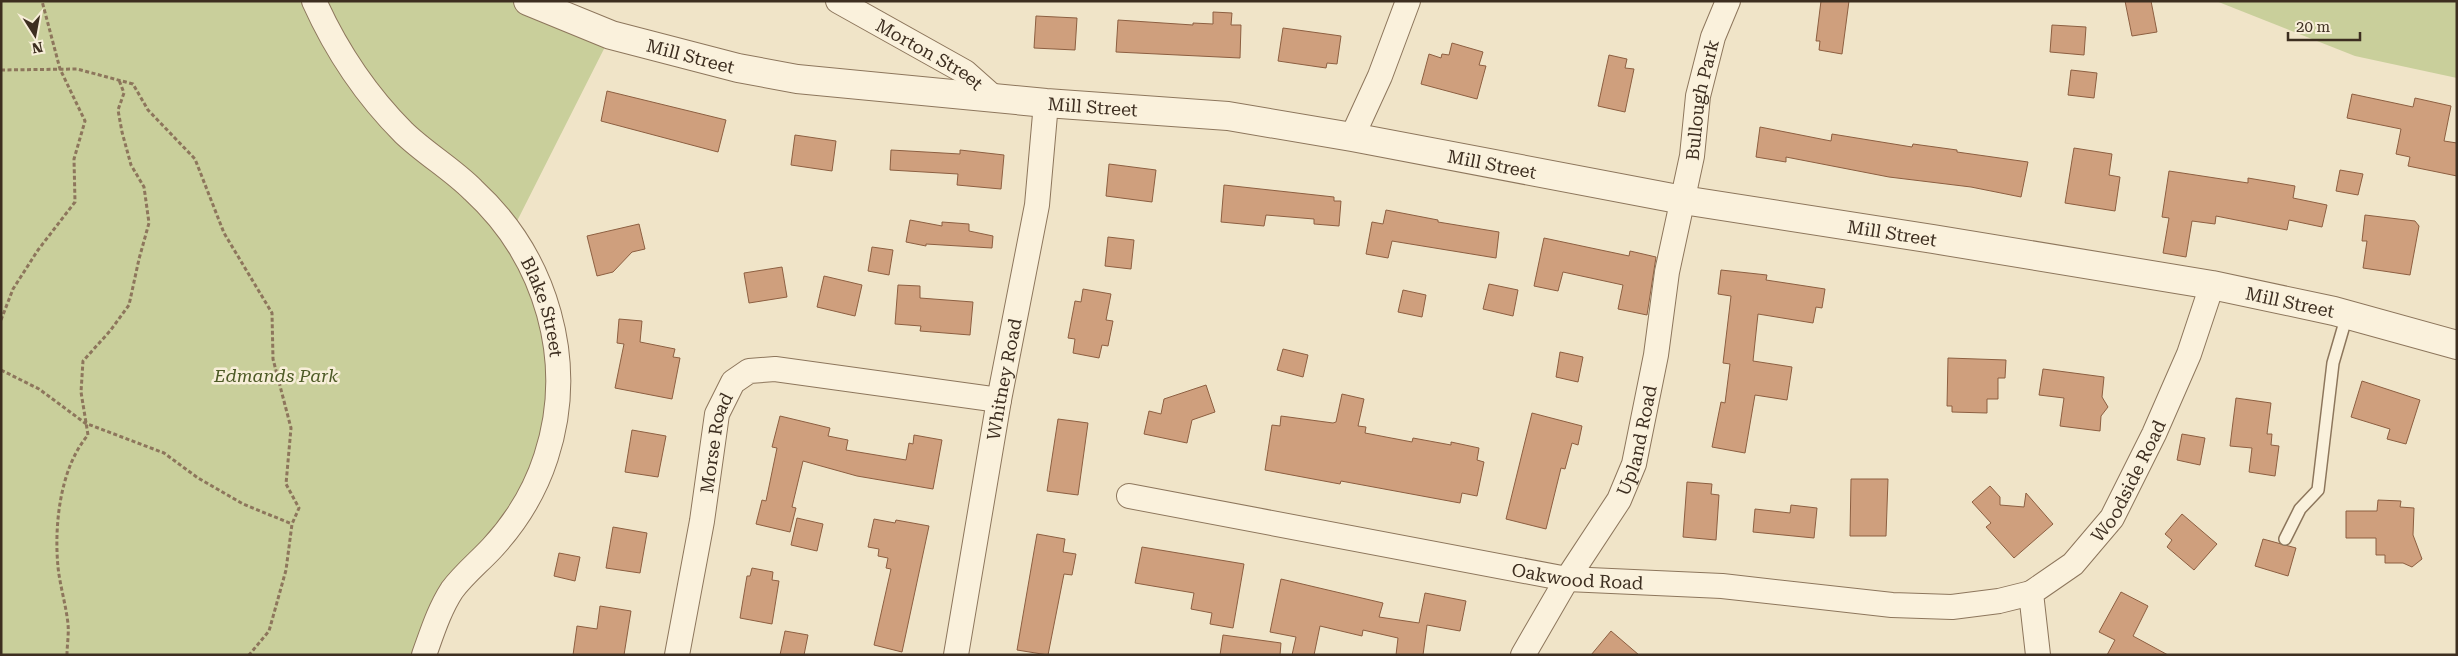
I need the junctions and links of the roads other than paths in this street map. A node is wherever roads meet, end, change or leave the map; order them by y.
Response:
1 (314, 1) edge
2 (528, 1) edge
3 (838, 1) edge
4 (1408, 1) edge
5 (1728, 1) edge
6 (992, 96) junction
7 (1046, 103) junction
8 (1352, 137) junction
9 (1683, 200) junction
10 (2212, 285) junction
11 (2347, 315) junction
12 (2457, 345) edge
13 (999, 400) junction
14 (1130, 496) dead end
15 (2285, 539) dead end
16 (1567, 579) junction
17 (2031, 594) junction
18 (424, 655) edge
19 (677, 655) edge
20 (956, 655) edge
21 (1523, 655) edge
22 (2038, 655) edge

1 - 18 street, Blake Street
2 - 6 street, Mill Street
3 - 6 street, Morton Street
4 - 8 street
5 - 9 street, Bullough Park
6 - 7 street, Mill Street
7 - 8 street, Mill Street
7 - 13 street, Whitney Road
8 - 9 street, Mill Street
9 - 10 street, Mill Street
9 - 16 street, Upland Road
10 - 11 street, Mill Street
10 - 17 street, Woodside Road
11 - 12 street, Mill Street
11 - 15 lane
13 - 19 street, Morse Road
13 - 20 street, Whitney Road
14 - 16 street, Oakwood Road
16 - 17 street, Oakwood Road
16 - 21 street, Upland Road
17 - 22 street

